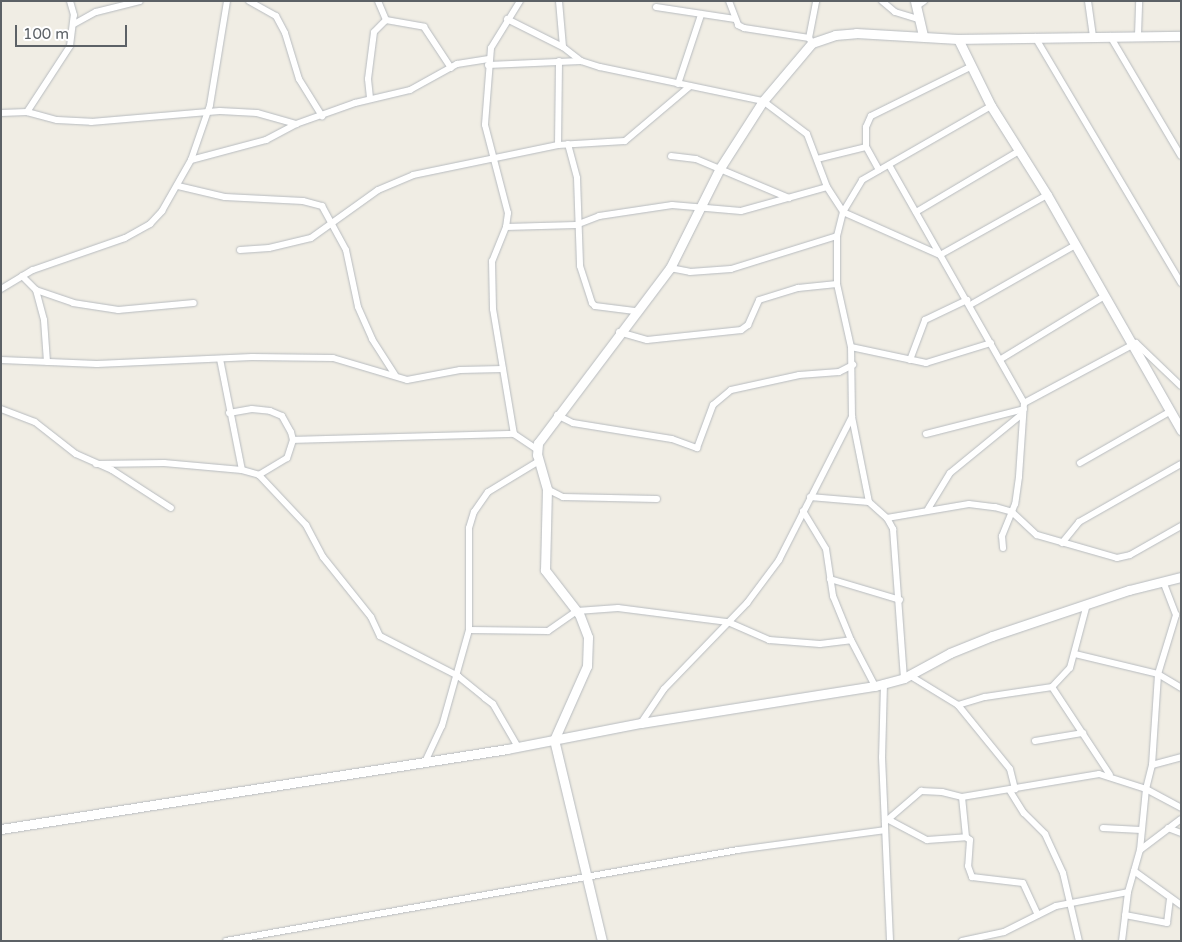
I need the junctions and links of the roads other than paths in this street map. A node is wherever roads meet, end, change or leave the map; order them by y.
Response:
1 (70, 1) edge
2 (140, 1) edge
3 (226, 1) edge
4 (250, 1) edge
5 (378, 1) edge
6 (520, 1) edge
7 (559, 1) edge
8 (729, 1) edge
9 (816, 1) edge
10 (882, 1) edge
11 (1088, 1) edge
12 (1139, 1) edge
13 (919, 3) edge
14 (656, 7) dead end
15 (701, 15) junction
16 (507, 19) junction
17 (735, 19) junction
18 (386, 20) junction
19 (921, 20) junction
20 (74, 24) junction
21 (923, 36) junction
22 (1093, 36) junction
23 (1110, 36) junction
24 (1138, 36) junction
25 (1181, 36) edge
26 (1035, 37) junction
27 (958, 39) junction
28 (811, 40) junction
29 (563, 47) junction
30 (559, 61) junction
31 (581, 61) junction
32 (488, 62) junction
33 (970, 67) junction
34 (451, 68) junction
35 (678, 84) junction
36 (690, 86) junction
37 (370, 98) junction
38 (763, 101) junction
39 (991, 106) junction
40 (27, 112) junction
41 (207, 112) junction
42 (1, 113) edge
43 (322, 116) junction
44 (296, 124) junction
45 (558, 144) junction
46 (568, 144) junction
47 (866, 147) junction
48 (1020, 150) junction
49 (671, 156) dead end
50 (1181, 156) edge
51 (494, 157) junction
52 (817, 159) junction
53 (191, 160) junction
54 (888, 165) junction
55 (720, 168) junction
56 (879, 170) junction
57 (178, 186) junction
58 (827, 187) junction
59 (1047, 195) junction
60 (789, 198) junction
61 (698, 207) junction
62 (844, 212) junction
63 (916, 212) junction
64 (334, 224) junction
65 (576, 225) junction
66 (506, 227) junction
67 (837, 236) junction
68 (1074, 246) junction
69 (240, 250) dead end
70 (940, 255) junction
71 (670, 268) junction
72 (22, 276) junction
73 (1181, 283) edge
74 (837, 284) junction
75 (1, 289) edge
76 (36, 290) junction
77 (1103, 297) junction
78 (194, 303) dead end
79 (968, 303) junction
80 (635, 312) junction
81 (619, 332) junction
82 (991, 343) junction
83 (1130, 344) junction
84 (851, 347) junction
85 (220, 359) junction
86 (1001, 359) junction
87 (1, 360) edge
88 (910, 360) junction
89 (47, 362) junction
90 (852, 365) junction
91 (503, 369) junction
92 (395, 375) junction
93 (1181, 386) edge
94 (1, 408) edge
95 (1023, 409) junction
96 (1171, 411) junction
97 (229, 413) junction
98 (557, 415) junction
99 (852, 417) junction
100 (1181, 430) edge
101 (514, 434) junction
102 (926, 434) dead end
103 (292, 440) junction
104 (536, 449) junction
105 (540, 461) junction
106 (1080, 463) dead end
107 (96, 464) junction
108 (1181, 464) edge
109 (242, 470) junction
110 (259, 475) junction
111 (547, 489) junction
112 (810, 497) junction
113 (658, 498) dead end
114 (869, 502) junction
115 (171, 508) dead end
116 (928, 509) junction
117 (803, 511) junction
118 (1012, 512) junction
119 (887, 518) junction
120 (1181, 526) edge
121 (1062, 543) junction
122 (1002, 548) dead end
123 (1181, 577) edge
124 (830, 578) junction
125 (1163, 581) junction
126 (900, 600) junction
127 (1087, 604) junction
128 (577, 610) junction
129 (728, 622) junction
130 (469, 630) junction
131 (850, 640) junction
132 (1076, 654) junction
133 (1158, 674) junction
134 (458, 676) junction
135 (907, 677) junction
136 (879, 684) junction
137 (1052, 687) junction
138 (1181, 688) edge
139 (958, 705) junction
140 (641, 723) junction
141 (1082, 733) junction
142 (554, 740) junction
143 (1035, 741) dead end
144 (518, 747) junction
145 (1181, 757) edge
146 (426, 762) junction
147 (1152, 765) junction
148 (1110, 775) junction
149 (1012, 790) junction
150 (1146, 790) junction
151 (962, 797) junction
152 (1181, 808) edge
153 (1181, 819) edge
154 (886, 824) junction
155 (1103, 828) dead end
156 (1168, 828) junction
157 (1, 829) edge
158 (1141, 830) junction
159 (1181, 832) edge
160 (966, 837) junction
161 (1140, 850) junction
162 (1134, 871) junction
163 (586, 878) junction
164 (1128, 892) junction
165 (1170, 900) junction
166 (1071, 902) junction
167 (1181, 905) edge
168 (1038, 914) junction
169 (1125, 915) junction
170 (973, 940) edge
171 (226, 941) edge
172 (602, 941) edge
173 (890, 941) edge
174 (962, 941) edge
175 (1079, 941) edge
176 (1122, 941) edge

1 - 20 street
2 - 20 street
3 - 41 street
4 - 43 street
5 - 18 street
6 - 16 street
7 - 29 street
8 - 17 street
9 - 28 street
10 - 19 street
11 - 22 street
12 - 24 street
13 - 19 street
14 - 15 street
15 - 17 street
15 - 35 street
16 - 29 street
16 - 32 street
17 - 28 street
18 - 34 street
18 - 37 street
19 - 21 street
20 - 40 street
21 - 27 street
21 - 28 street
22 - 23 street
22 - 26 street
23 - 24 street
23 - 50 street
24 - 25 street
26 - 27 street
26 - 73 street
27 - 33 street
28 - 38 street
29 - 31 street
30 - 31 street
30 - 32 street
30 - 45 street
31 - 35 street
32 - 34 street
32 - 51 street
33 - 39 street
33 - 47 street
34 - 37 street
35 - 36 street
36 - 38 street
36 - 46 street
37 - 43 street
38 - 52 street
38 - 55 street
39 - 48 street
39 - 54 street
40 - 41 street
40 - 42 street
41 - 44 street
41 - 53 street
43 - 44 street
44 - 53 street
45 - 46 street
45 - 51 street
46 - 65 street
47 - 52 street
47 - 56 street
48 - 59 street
48 - 63 street
49 - 55 street
51 - 64 street
51 - 66 street
52 - 58 street
53 - 57 street
54 - 56 street
54 - 63 street
55 - 60 street
55 - 61 street
56 - 62 street
57 - 64 street
57 - 72 street
58 - 60 street
58 - 62 street
59 - 68 street
59 - 70 street
60 - 61 street
61 - 65 street
61 - 71 street
62 - 67 street
62 - 70 street
63 - 70 street
64 - 69 street
64 - 92 street
65 - 66 street
65 - 80 street
66 - 91 street
67 - 71 street
67 - 74 street
68 - 77 street
68 - 79 street
70 - 79 street
71 - 80 street
72 - 75 street
72 - 76 street
74 - 81 street
74 - 84 street
76 - 78 street
76 - 89 street
77 - 83 street
77 - 86 street
79 - 82 street
79 - 88 street
80 - 81 street
81 - 98 street
82 - 86 street
82 - 88 street
83 - 93 street
83 - 95 street
83 - 96 street
84 - 88 street
84 - 90 street
85 - 89 street
85 - 92 street
85 - 97 street
86 - 95 street
87 - 89 street
90 - 98 street
90 - 99 street
91 - 92 street
91 - 101 street
94 - 107 street
95 - 102 street
95 - 116 street
95 - 118 street
96 - 100 street
96 - 106 street
97 - 103 street
97 - 109 street
98 - 104 street
99 - 112 street
99 - 114 street
101 - 103 street
101 - 104 street
103 - 110 street
104 - 105 street
105 - 111 street
105 - 130 street
107 - 109 street
107 - 115 street
108 - 121 street
109 - 110 street
110 - 134 street
111 - 113 street
111 - 128 street
112 - 114 street
112 - 117 street
114 - 119 street
116 - 118 street
116 - 119 street
117 - 124 street
117 - 129 street
118 - 121 street
118 - 122 street
119 - 126 street
120 - 121 street
123 - 125 street
124 - 126 street
124 - 131 street
125 - 127 street
125 - 133 street
126 - 135 street
127 - 132 street
127 - 135 street
128 - 129 street
128 - 130 street
128 - 142 street
129 - 131 street
129 - 140 street
130 - 134 street
131 - 136 street
132 - 133 street
132 - 137 street
133 - 138 street
133 - 147 street
134 - 144 street
134 - 146 street
135 - 136 street
135 - 139 street
136 - 140 street
136 - 154 street
137 - 139 street
137 - 141 street
139 - 149 street
140 - 142 street
141 - 143 street
141 - 148 street
142 - 144 street
142 - 163 street
144 - 146 street
145 - 147 street
146 - 157 street
147 - 150 street
148 - 149 street
148 - 150 street
149 - 151 street
149 - 166 street
150 - 152 street
150 - 158 street
151 - 154 street
151 - 160 street
153 - 156 street
154 - 160 street
154 - 163 street
154 - 173 street
155 - 158 street
156 - 159 street
156 - 161 street
158 - 161 street
160 - 168 street
161 - 162 street
162 - 164 street
162 - 165 street
163 - 171 street
163 - 172 street
164 - 166 street
164 - 169 street
165 - 167 street
165 - 169 street
166 - 168 street
166 - 175 street
168 - 170 street
169 - 176 street
170 - 174 street

